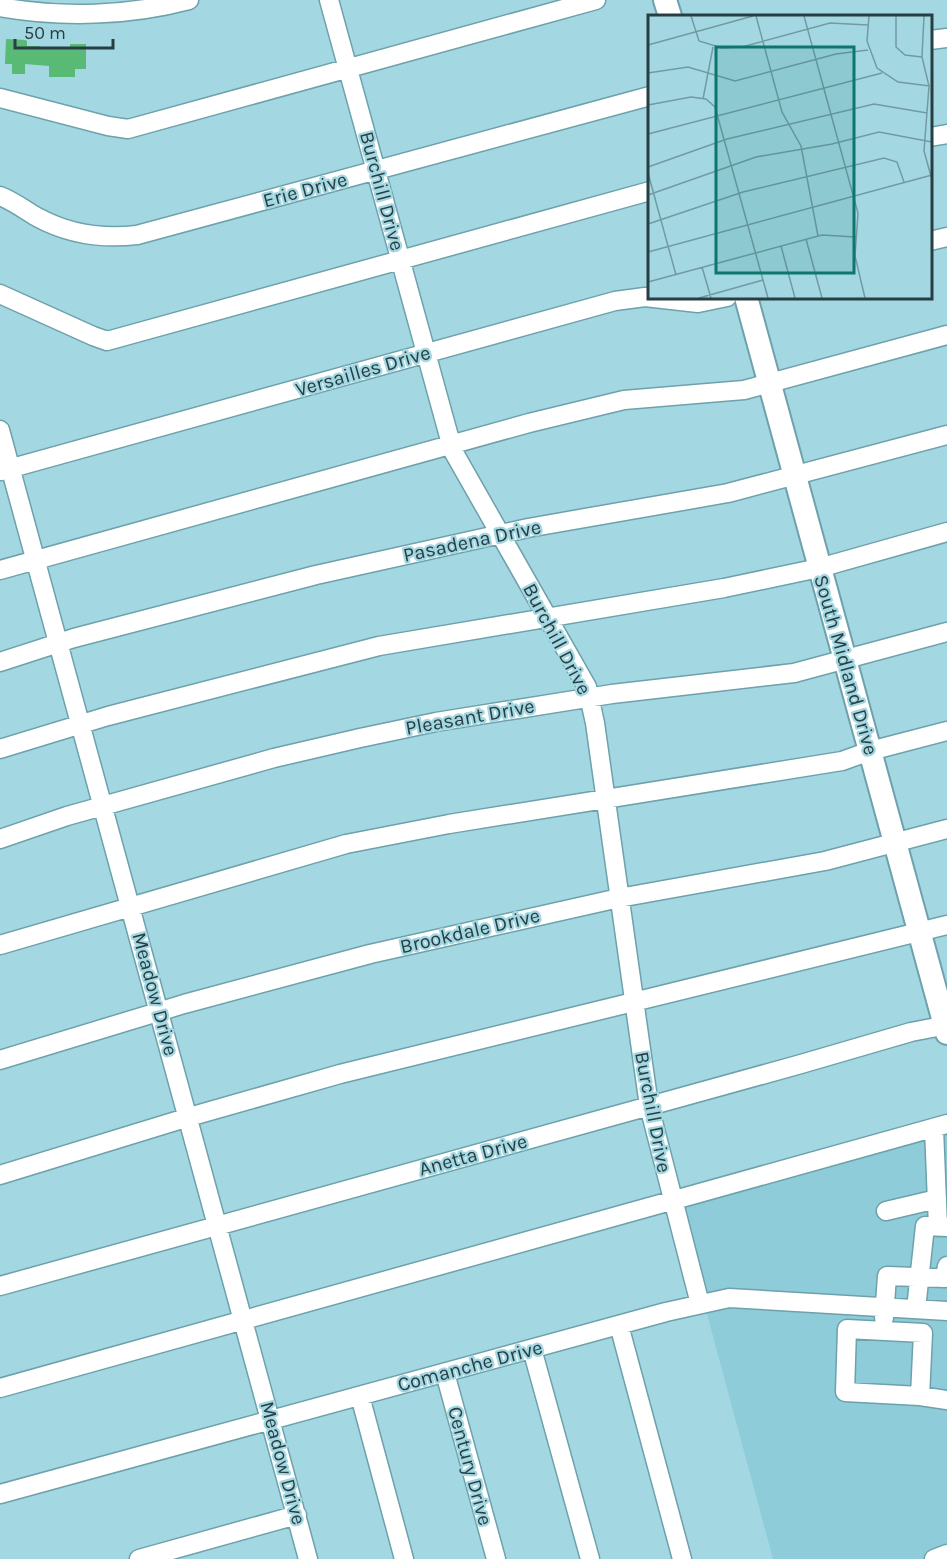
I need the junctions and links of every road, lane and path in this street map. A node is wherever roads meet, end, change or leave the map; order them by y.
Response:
1 (189, 0) edge
2 (329, 0) edge
3 (596, 0) edge
4 (665, 0) edge
5 (0, 7) edge
6 (669, 15) edge
7 (947, 38) edge
8 (932, 40) edge
9 (348, 68) junction
10 (648, 97) edge
11 (0, 98) edge
12 (947, 134) edge
13 (932, 137) edge
14 (377, 171) junction
15 (648, 192) edge
16 (0, 196) edge
17 (947, 237) edge
18 (932, 241) edge
19 (401, 258) junction
20 (0, 294) edge
21 (648, 297) edge
22 (657, 298) edge
23 (722, 298) edge
24 (746, 298) edge
25 (947, 335) edge
26 (426, 353) junction
27 (769, 383) junction
28 (0, 430) edge
29 (947, 435) edge
30 (452, 446) junction
31 (5, 470) edge
32 (794, 476) junction
33 (947, 532) edge
34 (501, 534) junction
35 (36, 560) junction
36 (819, 568) junction
37 (0, 570) edge
38 (548, 619) junction
39 (947, 632) edge
40 (58, 643) junction
41 (845, 660) junction
42 (0, 662) edge
43 (590, 697) junction
44 (81, 724) junction
45 (947, 731) edge
46 (0, 749) edge
47 (870, 751) junction
48 (606, 799) junction
49 (104, 806) junction
50 (947, 829) edge
51 (0, 838) edge
52 (896, 843) junction
53 (619, 898) junction
54 (131, 906) junction
55 (947, 925) edge
56 (920, 933) junction
57 (0, 945) edge
58 (634, 1004) junction
59 (160, 1011) junction
60 (946, 1028) edge
61 (0, 1060) edge
62 (649, 1106) junction
63 (189, 1118) junction
64 (940, 1126) edge
65 (941, 1167) edge
66 (0, 1175) edge
67 (937, 1199) junction
68 (673, 1202) junction
69 (886, 1211) dead end
70 (218, 1225) junction
71 (942, 1227) edge
72 (947, 1266) edge
73 (919, 1278) junction
74 (0, 1286) edge
75 (700, 1304) junction
76 (884, 1307) junction
77 (916, 1309) junction
78 (947, 1311) edge
79 (244, 1320) junction
80 (619, 1325) junction
81 (883, 1331) junction
82 (532, 1349) junction
83 (445, 1373) junction
84 (0, 1388) edge
85 (360, 1396) junction
86 (920, 1396) junction
87 (947, 1400) edge
88 (271, 1420) junction
89 (0, 1494) edge
90 (297, 1515) junction
91 (947, 1554) edge
92 (139, 1559) edge
93 (308, 1559) edge
94 (404, 1559) edge
95 (496, 1559) edge
96 (590, 1559) edge
97 (682, 1559) edge
98 (934, 1559) edge

1 - 5 street
2 - 9 street, Burchill Drive
3 - 9 street
4 - 6 main road
7 - 8 street
9 - 11 street
9 - 14 street, Burchill Drive
10 - 14 street, Erie Drive
12 - 13 street
14 - 16 street, Erie Drive
14 - 19 street, Burchill Drive
15 - 19 street
17 - 18 street
19 - 20 street
19 - 26 street, Burchill Drive
21 - 26 street, Versailles Drive
22 - 23 street, Versailles Drive
24 - 27 main road, South Midland Drive
25 - 27 street
26 - 30 street, Burchill Drive
26 - 31 street, Versailles Drive
27 - 30 street
27 - 32 main road, South Midland Drive
28 - 31 street, Meadow Drive
29 - 32 street, Pasadena Drive
30 - 34 street, Burchill Drive
30 - 35 street
31 - 35 street, Meadow Drive
32 - 34 street, Pasadena Drive
32 - 36 main road, South Midland Drive
33 - 36 street
34 - 38 street, Burchill Drive
34 - 40 street, Pasadena Drive
35 - 37 street
35 - 40 street, Meadow Drive
36 - 38 street
36 - 41 main road, South Midland Drive
38 - 43 street, Burchill Drive
38 - 44 street
39 - 41 street, Pleasant Drive
40 - 42 street, Pasadena Drive
40 - 44 street, Meadow Drive
41 - 43 street, Pleasant Drive
41 - 47 main road, South Midland Drive
43 - 48 street, Burchill Drive
43 - 49 street, Pleasant Drive
44 - 46 street
44 - 49 street, Meadow Drive
45 - 47 street
47 - 48 street
47 - 52 main road, South Midland Drive
48 - 53 street, Burchill Drive
48 - 54 street
49 - 51 street, Pleasant Drive
49 - 54 street, Meadow Drive
50 - 52 street, Brookdale Drive
52 - 53 street, Brookdale Drive
52 - 56 main road, South Midland Drive
53 - 58 street, Burchill Drive
53 - 59 street, Brookdale Drive
54 - 57 street
54 - 59 street, Meadow Drive
55 - 56 street
56 - 58 street
56 - 60 main road, South Midland Drive
58 - 62 street, Burchill Drive
58 - 63 street
59 - 61 street, Brookdale Drive
59 - 63 street, Meadow Drive
60 - 62 street, Anetta Drive
62 - 68 street, Burchill Drive
62 - 70 street, Anetta Drive
63 - 66 street
63 - 70 street, Meadow Drive
64 - 65 street
64 - 68 street
65 - 67 street
67 - 69 street
67 - 71 street
68 - 75 street, Burchill Drive
68 - 79 street
70 - 74 street, Anetta Drive
70 - 79 street, Meadow Drive
71 - 73 street
72 - 73 street
73 - 76 street
73 - 77 street
75 - 76 street, Comanche Drive
75 - 80 street, Comanche Drive
76 - 77 street, Comanche Drive
76 - 81 street
77 - 78 street, Comanche Drive
79 - 84 street
79 - 88 street, Meadow Drive
80 - 82 street, Comanche Drive
80 - 97 street
81 - 86 street
81 - 86 street
82 - 83 street, Comanche Drive
82 - 96 street
83 - 85 street, Comanche Drive
83 - 95 street, Century Drive
85 - 88 street, Comanche Drive
85 - 94 street
86 - 87 street
88 - 89 street, Comanche Drive
88 - 90 street, Meadow Drive
90 - 92 street
90 - 93 street, Meadow Drive
91 - 98 street

